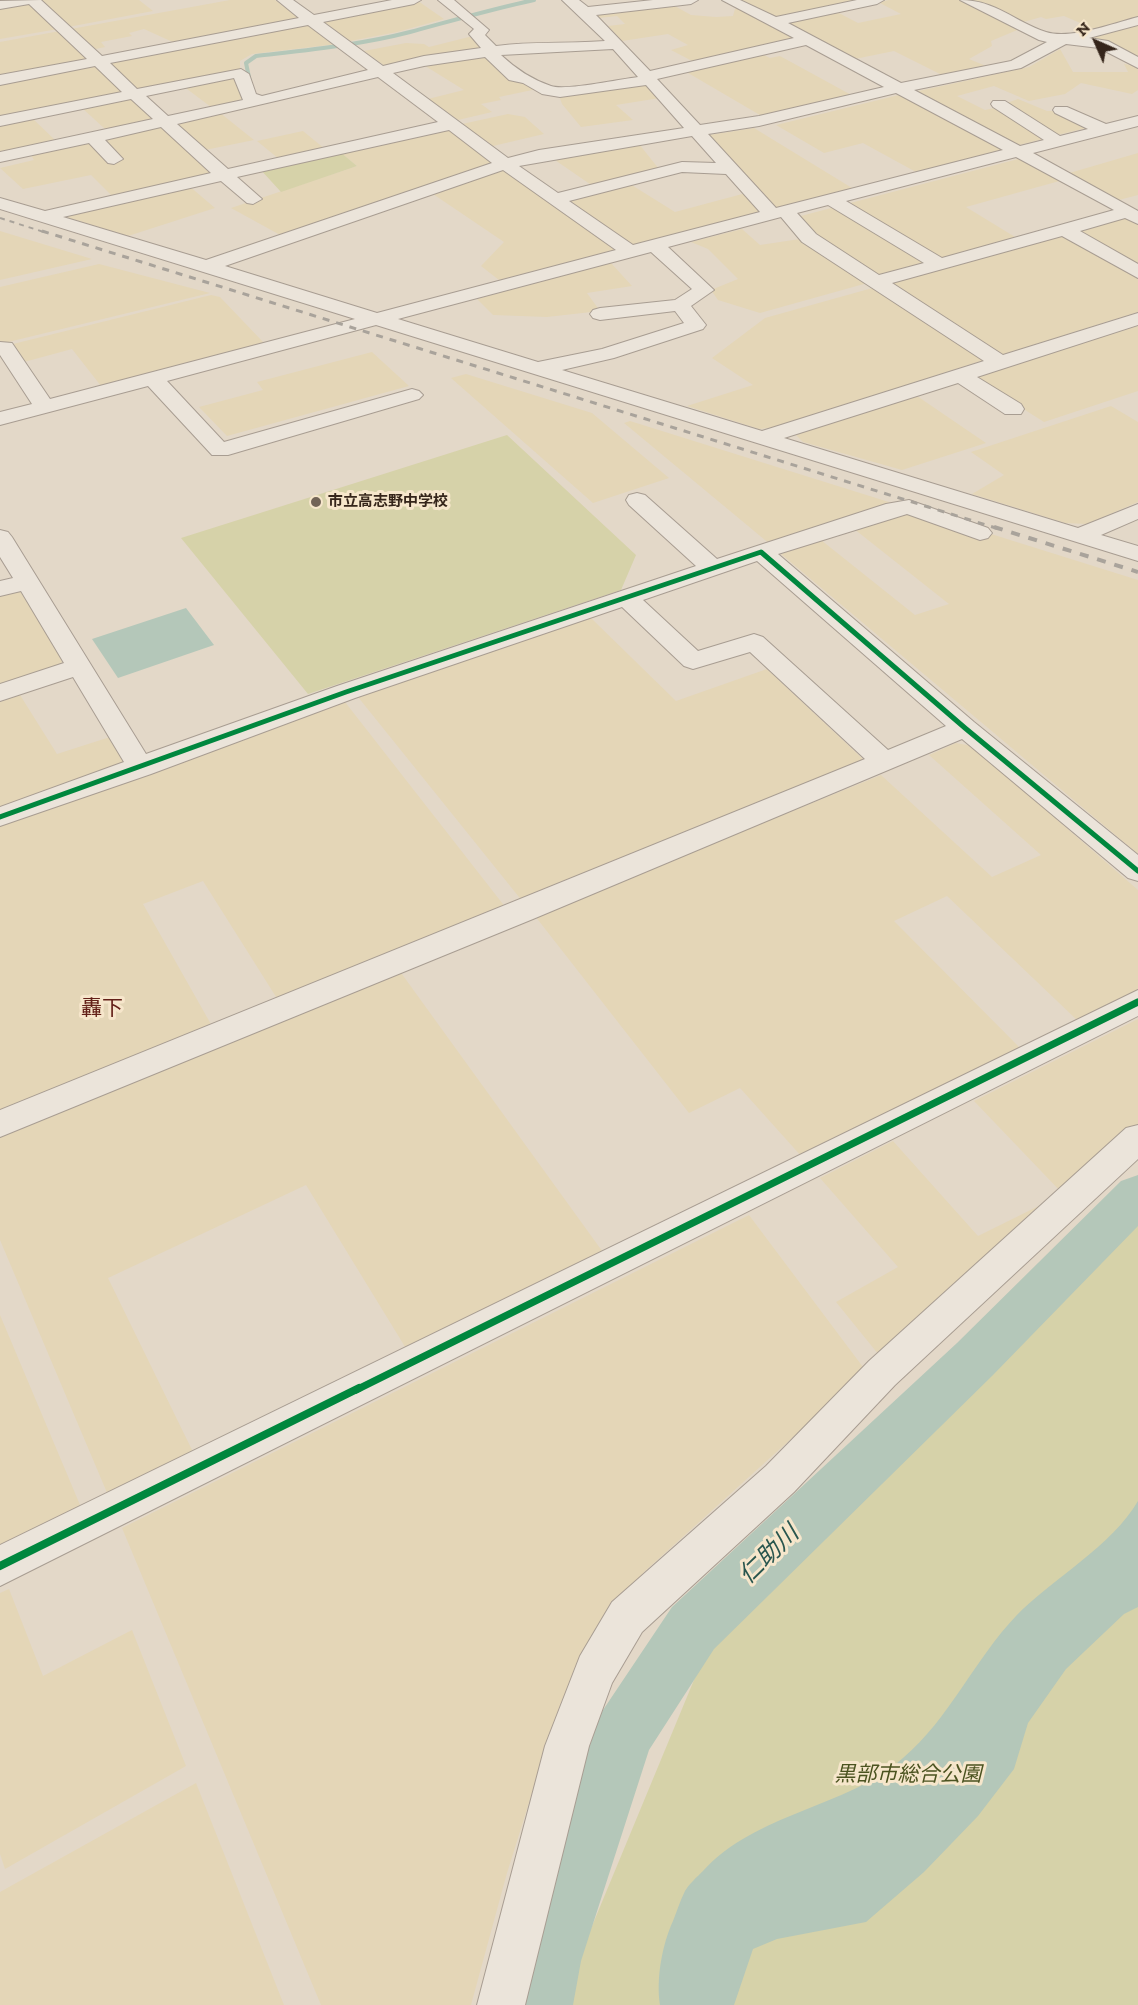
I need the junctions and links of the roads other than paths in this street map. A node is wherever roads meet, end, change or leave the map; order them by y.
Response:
1 (28, 0) edge
2 (33, 0) edge
3 (284, 0) edge
4 (414, 0) edge
5 (445, 0) edge
6 (569, 0) edge
7 (691, 0) edge
8 (729, 0) edge
9 (877, 0) edge
10 (967, 0) edge
11 (0, 5) edge
12 (585, 12) junction
13 (310, 20) junction
14 (1138, 21) edge
15 (774, 22) junction
16 (624, 26) dead end
17 (602, 29) junction
18 (807, 40) junction
19 (1062, 40) junction
20 (617, 44) junction
21 (489, 51) junction
22 (99, 61) junction
23 (1138, 63) edge
24 (379, 70) junction
25 (649, 79) junction
26 (0, 80) edge
27 (899, 88) junction
28 (134, 94) junction
29 (260, 100) junction
30 (999, 104) dead end
31 (1061, 110) dead end
32 (0, 121) edge
33 (166, 121) junction
34 (1138, 121) edge
35 (453, 124) junction
36 (698, 130) junction
37 (1105, 130) junction
38 (93, 137) junction
39 (1059, 142) junction
40 (1018, 153) junction
41 (0, 157) edge
42 (114, 159) dead end
43 (505, 164) junction
44 (732, 169) junction
45 (224, 174) junction
46 (253, 199) dead end
47 (555, 199) junction
48 (832, 200) junction
49 (0, 203) edge
50 (778, 213) junction
51 (1132, 215) edge
52 (48, 216) junction
53 (1064, 229) junction
54 (655, 246) junction
55 (631, 252) junction
56 (939, 264) junction
57 (208, 266) junction
58 (1137, 270) edge
59 (876, 282) junction
60 (680, 305) junction
61 (600, 314) dead end
62 (381, 319) junction
63 (1138, 319) edge
64 (5, 347) dead end
65 (998, 361) junction
66 (539, 368) junction
67 (958, 374) junction
68 (153, 379) junction
69 (412, 395) dead end
70 (45, 407) junction
71 (1012, 409) dead end
72 (0, 418) edge
73 (765, 437) junction
74 (637, 500) dead end
75 (1138, 511) edge
76 (980, 533) dead end
77 (1079, 536) junction
78 (0, 537) edge
79 (761, 552) junction
80 (1138, 554) edge
81 (713, 568) junction
82 (27, 581) junction
83 (0, 590) edge
84 (626, 598) junction
85 (78, 667) junction
86 (0, 693) edge
87 (964, 728) junction
88 (884, 761) junction
89 (141, 768) junction
90 (0, 817) edge
91 (1138, 871) edge
92 (1138, 1002) edge
93 (0, 1124) edge
94 (1138, 1138) edge
95 (0, 1566) edge
96 (501, 2005) edge

1 - 11 street
2 - 22 street
3 - 13 street
4 - 13 street
5 - 21 street
6 - 12 street
7 - 12 street
8 - 15 street
9 - 15 street
10 - 19 street
12 - 17 street
13 - 22 street
13 - 24 street
14 - 19 street
15 - 18 street
16 - 17 street
17 - 20 street
18 - 25 street
18 - 27 street
19 - 23 street
19 - 27 street
20 - 21 street
20 - 25 street
21 - 24 street
21 - 25 street
22 - 26 street
22 - 28 street
24 - 29 street
24 - 35 street
25 - 36 street
27 - 36 street
27 - 40 street
28 - 29 street
28 - 32 street
28 - 33 street
29 - 33 street
30 - 39 street
31 - 37 street
33 - 38 street
33 - 45 street
34 - 37 street
35 - 43 street
35 - 45 street
36 - 43 street
36 - 44 street
37 - 39 street
38 - 41 street
38 - 42 street
39 - 40 street
40 - 48 street
40 - 51 street
43 - 47 street
43 - 57 street
44 - 47 street
44 - 50 street
45 - 46 street
45 - 52 street
47 - 55 street
48 - 50 street
48 - 56 street
49 - 52 street
50 - 54 street
50 - 59 street
51 - 53 street
52 - 57 street
53 - 56 street
53 - 58 street
54 - 55 street
54 - 60 street
55 - 62 street
56 - 59 street
57 - 62 street
59 - 65 street
60 - 61 street
60 - 66 street
62 - 66 street
62 - 68 street
63 - 65 street
64 - 70 street
65 - 67 street
66 - 73 street
67 - 71 street
67 - 73 street
68 - 69 street
68 - 70 street
70 - 72 street
73 - 77 street
74 - 81 street
75 - 77 street
76 - 79 street
77 - 80 street
78 - 82 street
79 - 81 street
79 - 87 street
81 - 84 street
82 - 83 street
82 - 85 street
84 - 88 street
84 - 89 street
85 - 86 street
85 - 89 street
87 - 88 street
87 - 91 street
88 - 93 street
89 - 90 street
92 - 95 street
94 - 96 street

